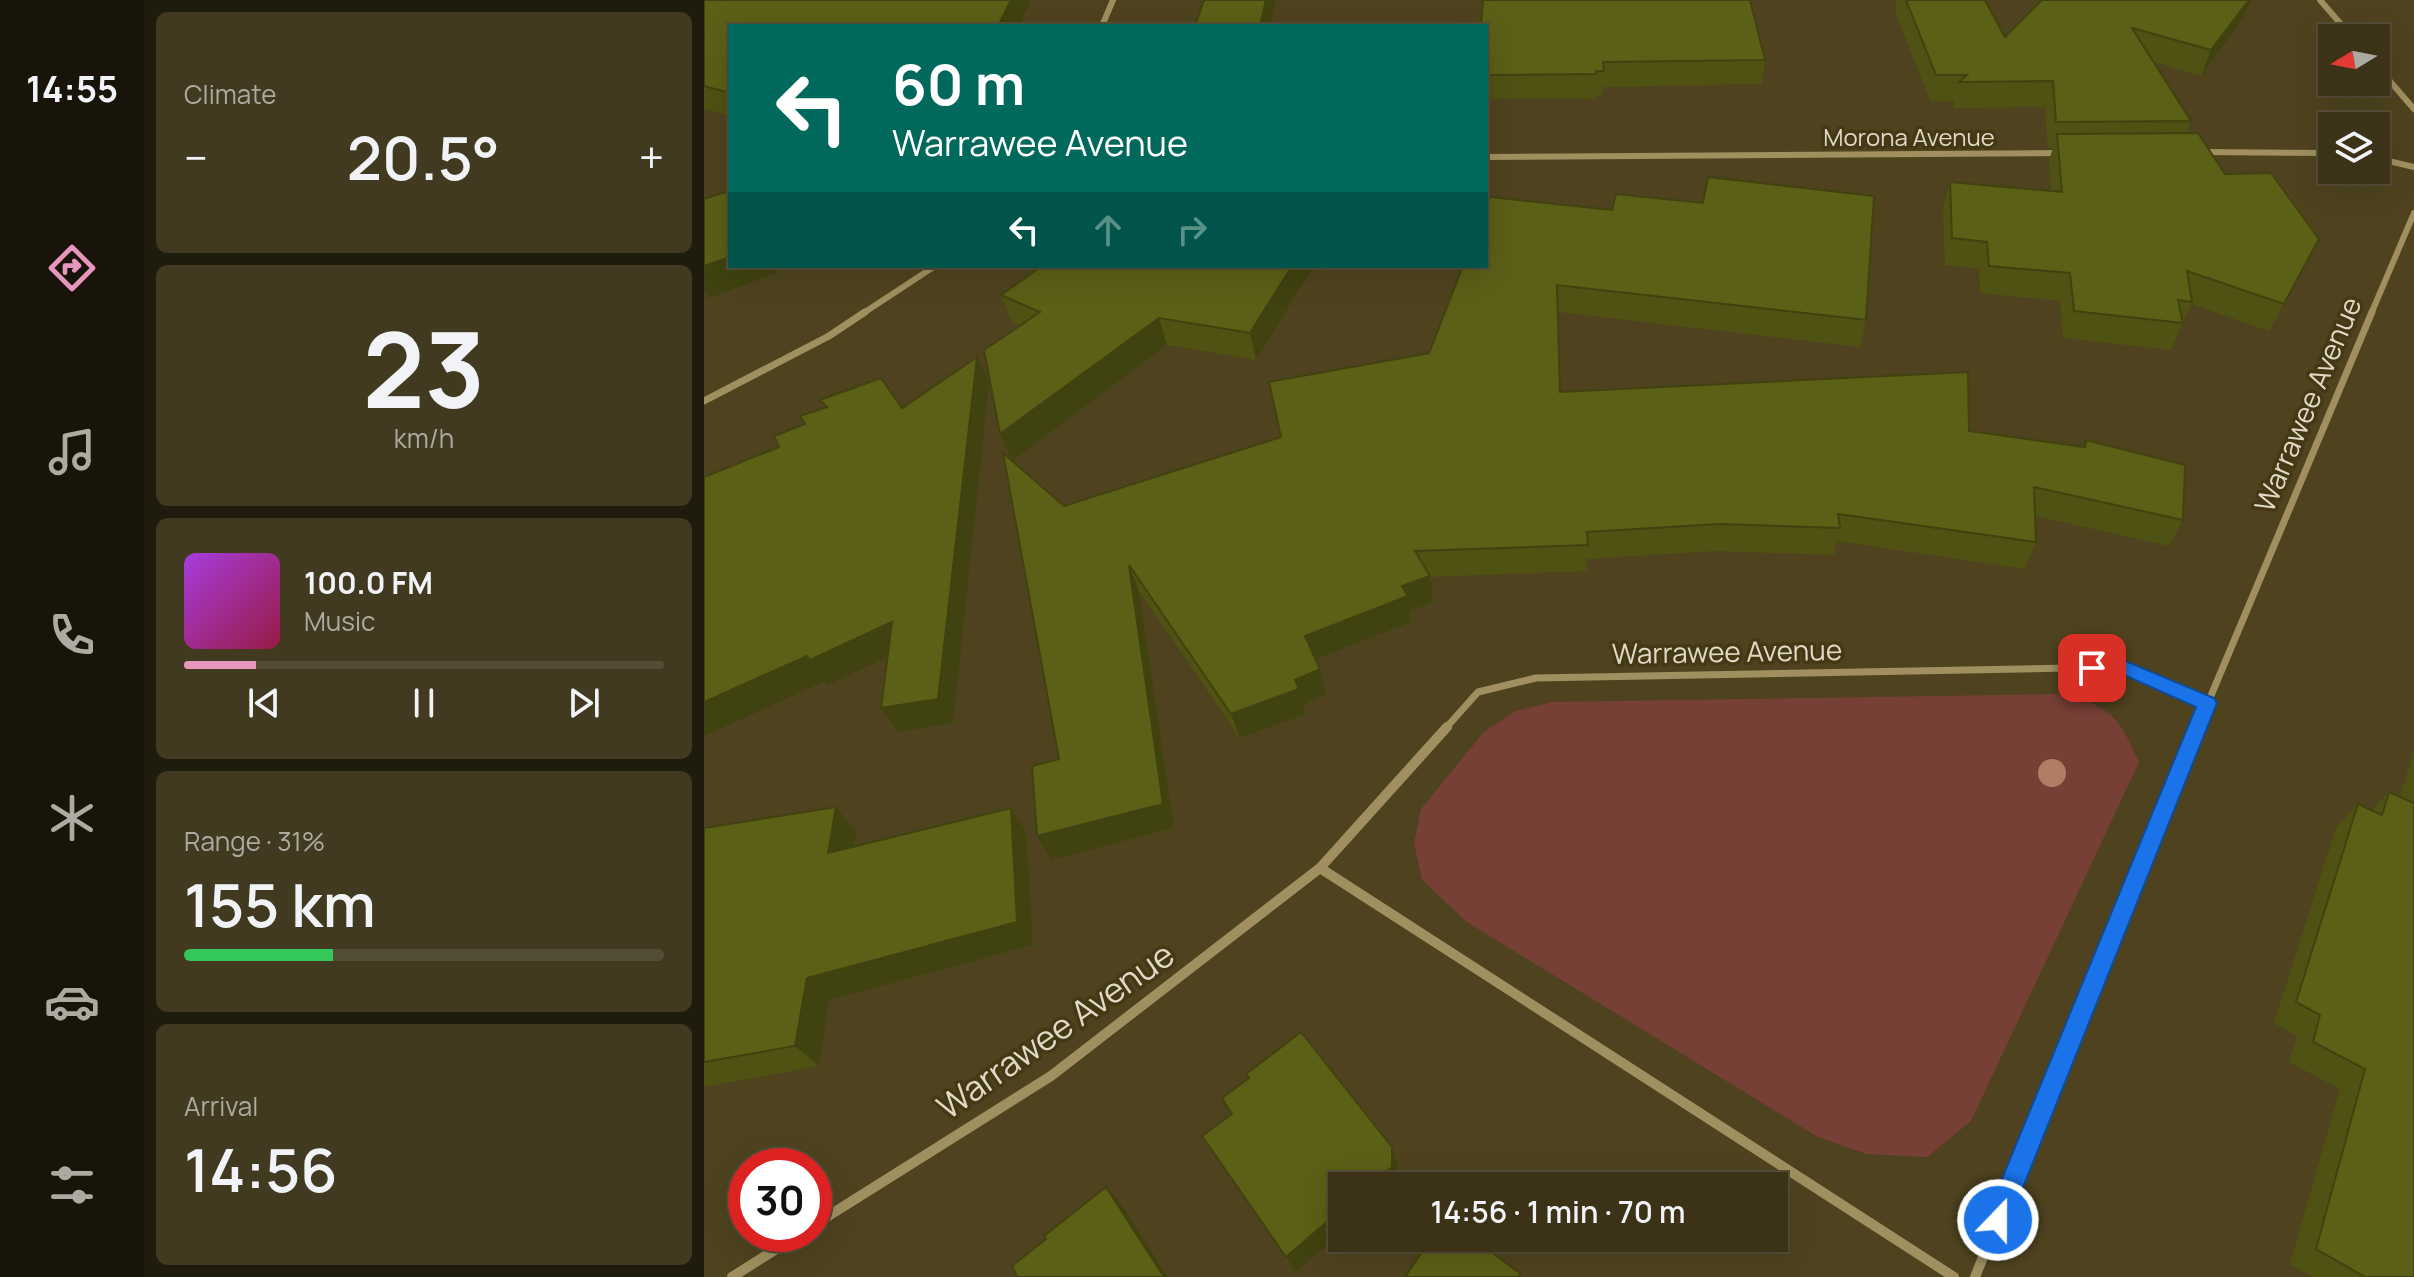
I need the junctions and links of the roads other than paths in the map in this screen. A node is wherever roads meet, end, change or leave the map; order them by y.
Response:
1 (1113, 0) edge
2 (2320, 0) edge
3 (1103, 24) edge
4 (2341, 24) edge
5 (2390, 81) edge
6 (2414, 109) edge
7 (2199, 152) edge
8 (2072, 153) edge
9 (2318, 153) edge
10 (1488, 157) edge
11 (2390, 161) edge
12 (2414, 167) edge
13 (2414, 213) edge
14 (932, 268) edge
15 (704, 401) edge
16 (2207, 703) junction
17 (1320, 868) junction
18 (832, 1214) edge
19 (772, 1252) edge
20 (732, 1277) edge
21 (1954, 1277) edge
22 (1975, 1277) edge

1 - 3 street
2 - 4 street
5 - 6 street
7 - 9 street
8 - 10 street, Morona Avenue
11 - 12 street
13 - 16 street, Warrawee Avenue
14 - 15 street
16 - 17 street, Warrawee Avenue
16 - 22 street, Warrawee Avenue
17 - 18 street, Warrawee Avenue
17 - 21 street
19 - 20 street

